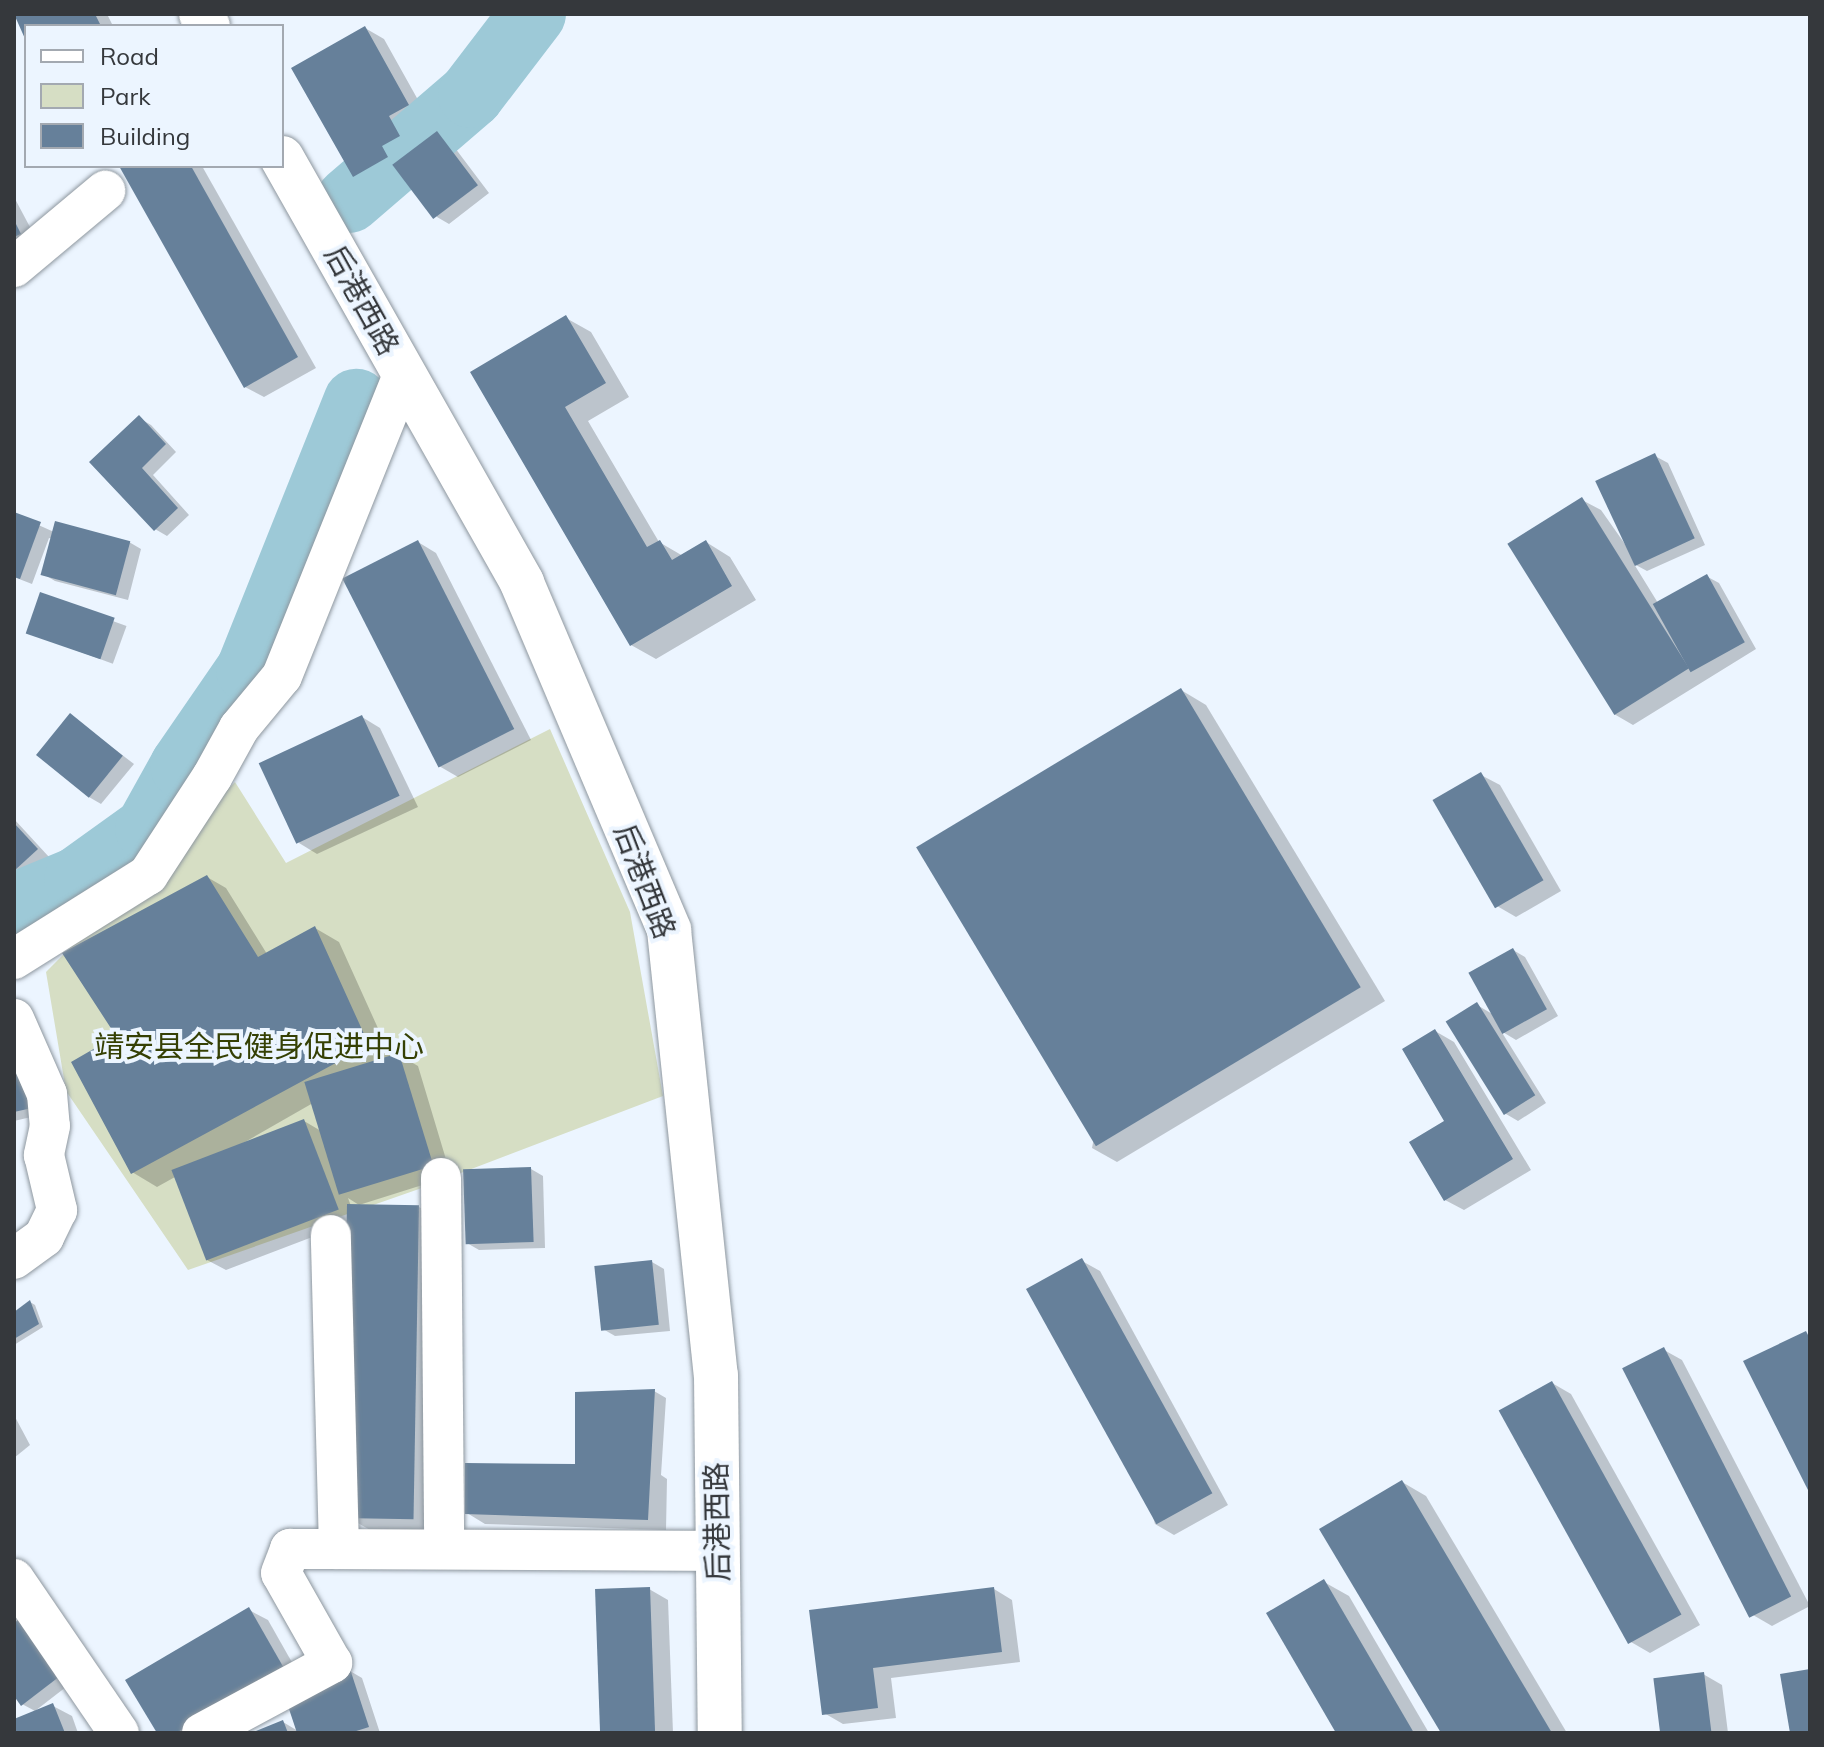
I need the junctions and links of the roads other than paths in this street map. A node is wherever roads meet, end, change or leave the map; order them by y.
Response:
1 (284, 162) edge
2 (105, 191) dead end
3 (14, 267) edge
4 (404, 373) junction
5 (14, 959) edge
6 (14, 1019) edge
7 (441, 1178) dead end
8 (331, 1235) dead end
9 (14, 1259) edge
10 (339, 1549) junction
11 (444, 1549) junction
12 (717, 1551) junction
13 (14, 1579) edge
14 (119, 1733) edge
15 (202, 1733) edge
16 (720, 1733) edge

1 - 4 main road, 后港西路
2 - 3 street
4 - 5 street
4 - 12 main road, 后港西路
6 - 9 street
7 - 11 street
8 - 10 street
10 - 11 street
10 - 15 street
11 - 12 street
12 - 16 main road, 后港西路
13 - 14 street

